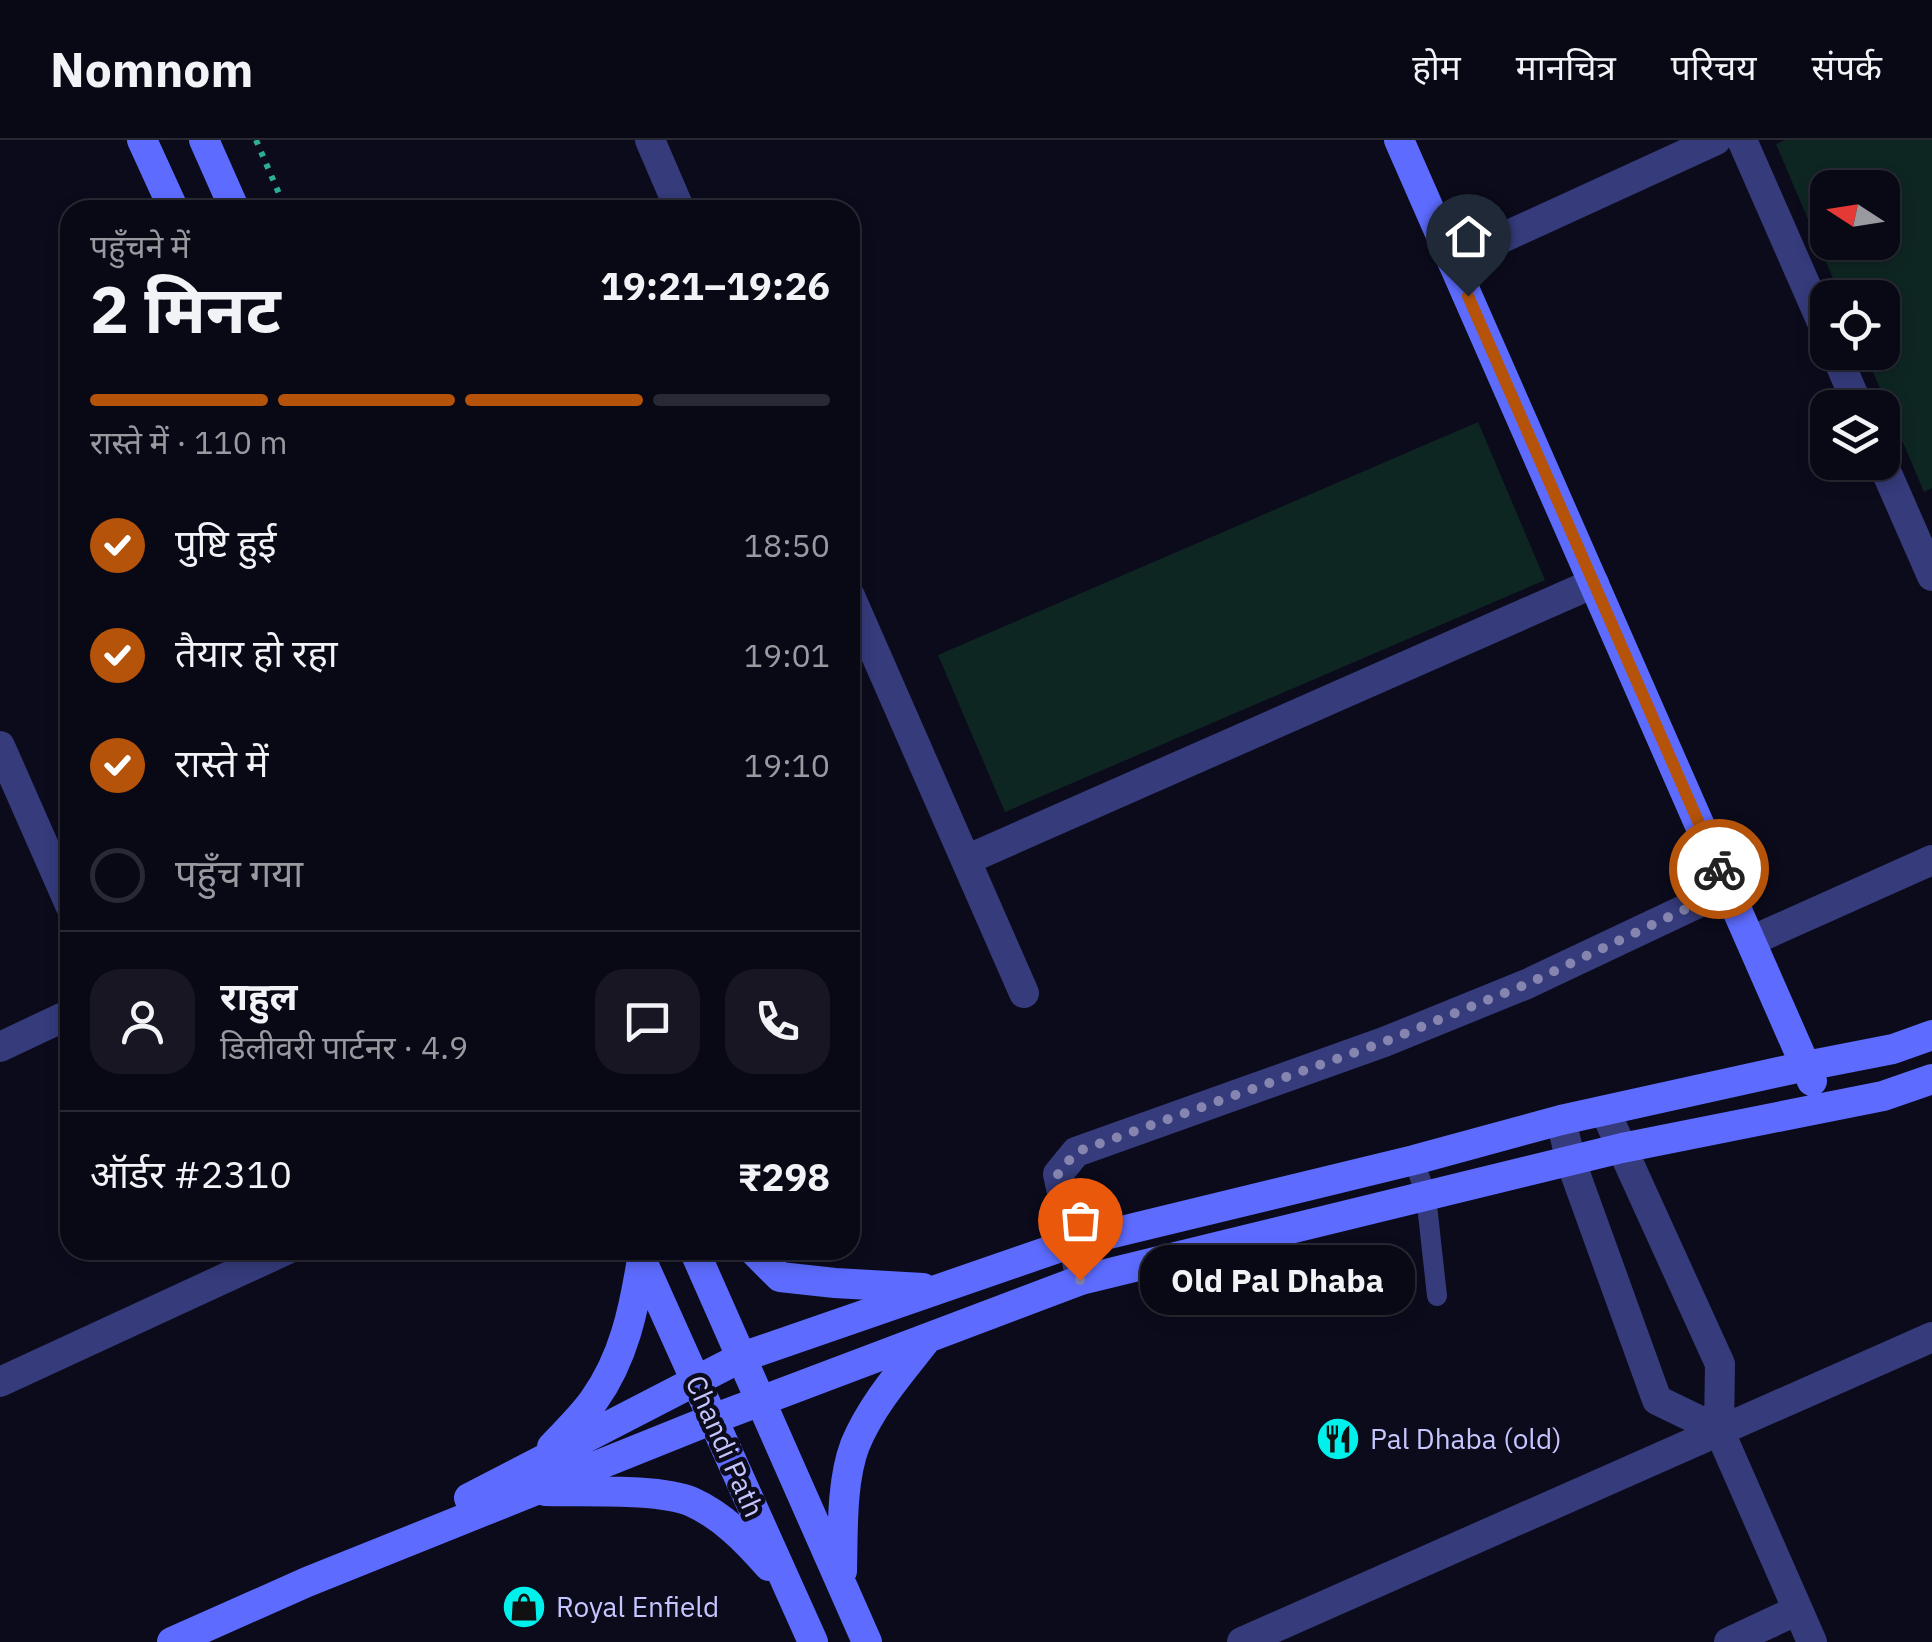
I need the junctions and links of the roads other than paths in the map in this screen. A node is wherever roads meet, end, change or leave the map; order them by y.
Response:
1 (142, 140) edge
2 (204, 140) edge
3 (650, 140) edge
4 (1399, 140) edge
5 (1716, 140) edge
6 (1742, 140) edge
7 (169, 200) edge
8 (231, 200) edge
9 (676, 200) edge
10 (1452, 261) junction
11 (1810, 295) edge
12 (1895, 480) edge
13 (1920, 515) edge
14 (1932, 576) edge
15 (1594, 583) junction
16 (860, 619) edge
17 (0, 746) edge
18 (966, 860) junction
19 (1932, 860) edge
20 (60, 882) edge
21 (1728, 889) junction
22 (1750, 941) junction
23 (1024, 993) dead end
24 (60, 1019) edge
25 (1932, 1035) edge
26 (0, 1047) edge
27 (1806, 1066) junction
28 (1932, 1078) edge
29 (1824, 1106) junction
30 (1606, 1110) junction
31 (1561, 1120) junction
32 (1622, 1148) junction
33 (1414, 1160) junction
34 (1571, 1162) junction
35 (1426, 1196) junction
36 (1072, 1243) junction
37 (244, 1260) edge
38 (639, 1260) edge
39 (642, 1260) edge
40 (698, 1260) edge
41 (763, 1260) edge
42 (1080, 1280) junction
43 (939, 1289) junction
44 (1437, 1296) dead end
45 (928, 1338) junction
46 (1932, 1338) edge
47 (742, 1358) junction
48 (696, 1381) junction
49 (0, 1382) edge
50 (761, 1401) junction
51 (712, 1419) junction
52 (1720, 1430) junction
53 (534, 1477) junction
54 (842, 1584) junction
55 (788, 1587) junction
56 (1798, 1610) junction
57 (172, 1642) edge
58 (812, 1642) edge
59 (868, 1642) edge
60 (1242, 1642) edge
61 (1729, 1642) edge
62 (1812, 1642) edge

1 - 7 street
2 - 8 street
3 - 9 street
4 - 10 street
5 - 10 street
6 - 11 street
10 - 15 street
12 - 13 street
13 - 14 street
15 - 18 street
15 - 21 street
16 - 18 street
17 - 20 street
18 - 23 street
19 - 22 street
21 - 22 street
21 - 36 street
22 - 27 street
24 - 26 street
25 - 27 street
27 - 29 street
27 - 30 street
28 - 29 street
29 - 32 street
30 - 31 street
30 - 32 street
31 - 33 street
31 - 34 street
32 - 34 street
32 - 52 street
33 - 35 lane
33 - 36 street
34 - 35 street
34 - 52 street
35 - 42 street
35 - 44 lane
36 - 42 street
36 - 43 street
37 - 49 street
38 - 53 street
39 - 48 street, Chandi Path
40 - 47 street, Chandi Path
41 - 43 street
42 - 45 street
43 - 47 street
45 - 50 street
45 - 54 street
46 - 52 street
47 - 48 street
47 - 50 street, Chandi Path
48 - 51 street, Chandi Path
48 - 53 street
50 - 51 street
50 - 54 street, Chandi Path
51 - 53 street
51 - 55 street, Chandi Path
52 - 56 street
52 - 60 street
53 - 55 street
53 - 57 street
54 - 59 street, Chandi Path
55 - 58 street, Chandi Path
56 - 61 street
56 - 62 street

